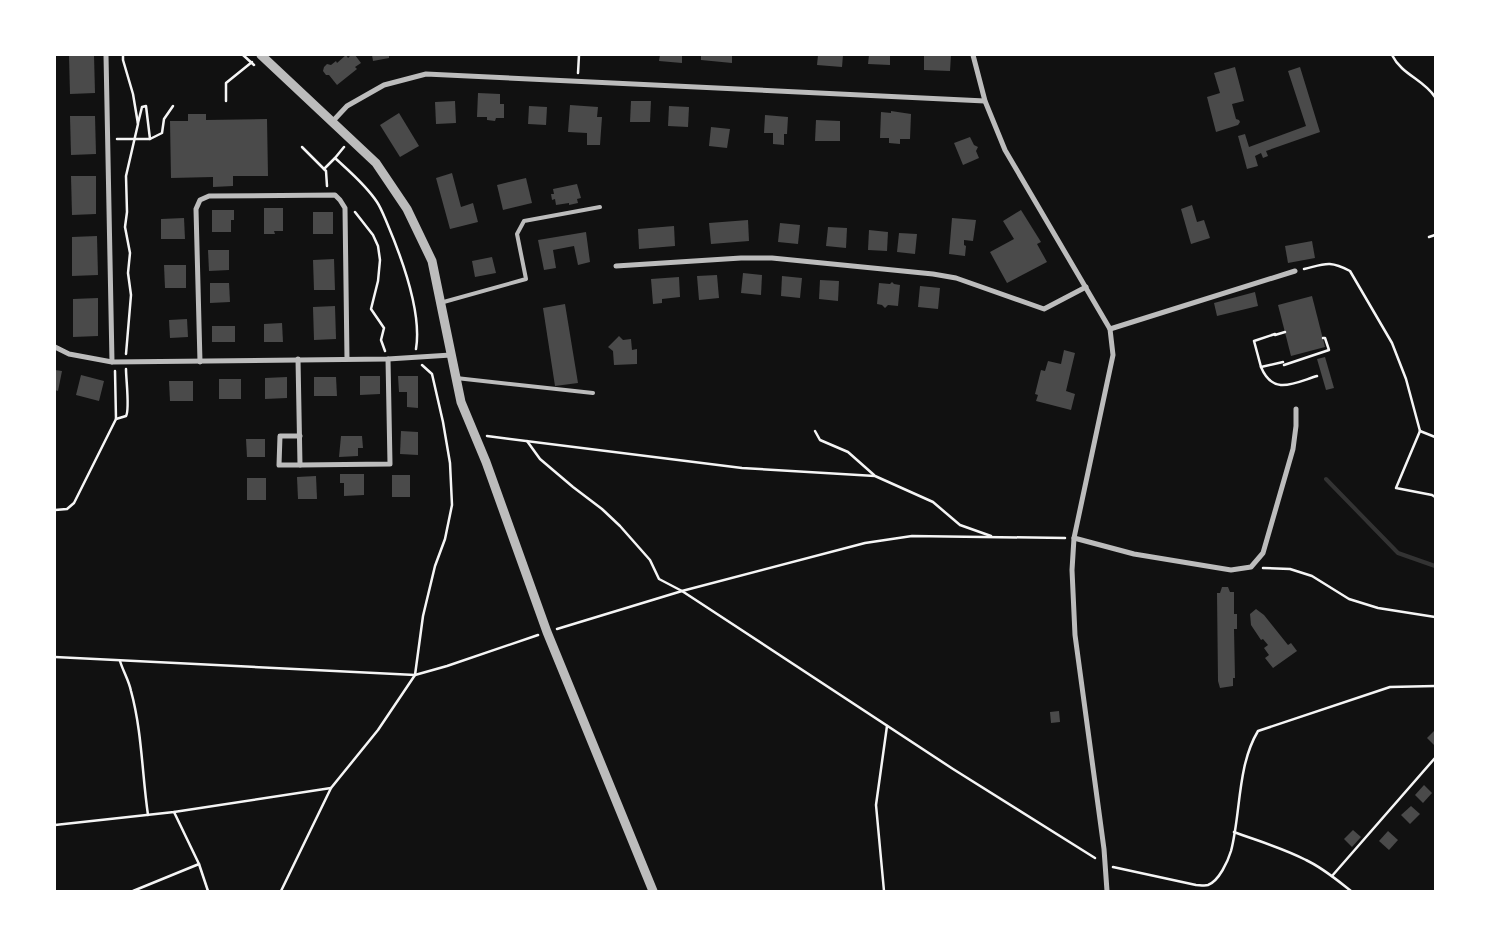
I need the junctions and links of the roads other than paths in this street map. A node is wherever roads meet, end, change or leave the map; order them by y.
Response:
1 (106, 55) edge
2 (262, 55) edge
3 (973, 55) edge
4 (985, 101) junction
5 (333, 121) junction
6 (600, 207) dead end
7 (616, 266) dead end
8 (1295, 271) road end
9 (1086, 287) junction
10 (440, 303) junction
11 (1110, 329) junction
12 (55, 347) edge
13 (451, 355) junction
14 (298, 359) junction
15 (347, 359) junction
16 (388, 359) junction
17 (112, 362) junction
18 (200, 362) junction
19 (456, 378) junction
20 (593, 393) dead end
21 (1296, 409) dead end
22 (300, 436) junction
23 (300, 465) junction
24 (1074, 538) junction
25 (653, 891) edge
26 (1108, 891) edge

1 - 17 street
2 - 5 street
3 - 4 street
4 - 5 street
4 - 9 street
5 - 10 street
6 - 10 lane
7 - 9 street
8 - 11 street
9 - 11 street
10 - 13 street
11 - 24 street
12 - 17 street
13 - 16 street
13 - 19 street
14 - 15 street
14 - 18 street
14 - 22 street
15 - 16 street
15 - 18 street
16 - 23 street
17 - 18 street
19 - 20 lane
19 - 25 street
21 - 24 street
22 - 23 street
22 - 23 street
24 - 26 street

